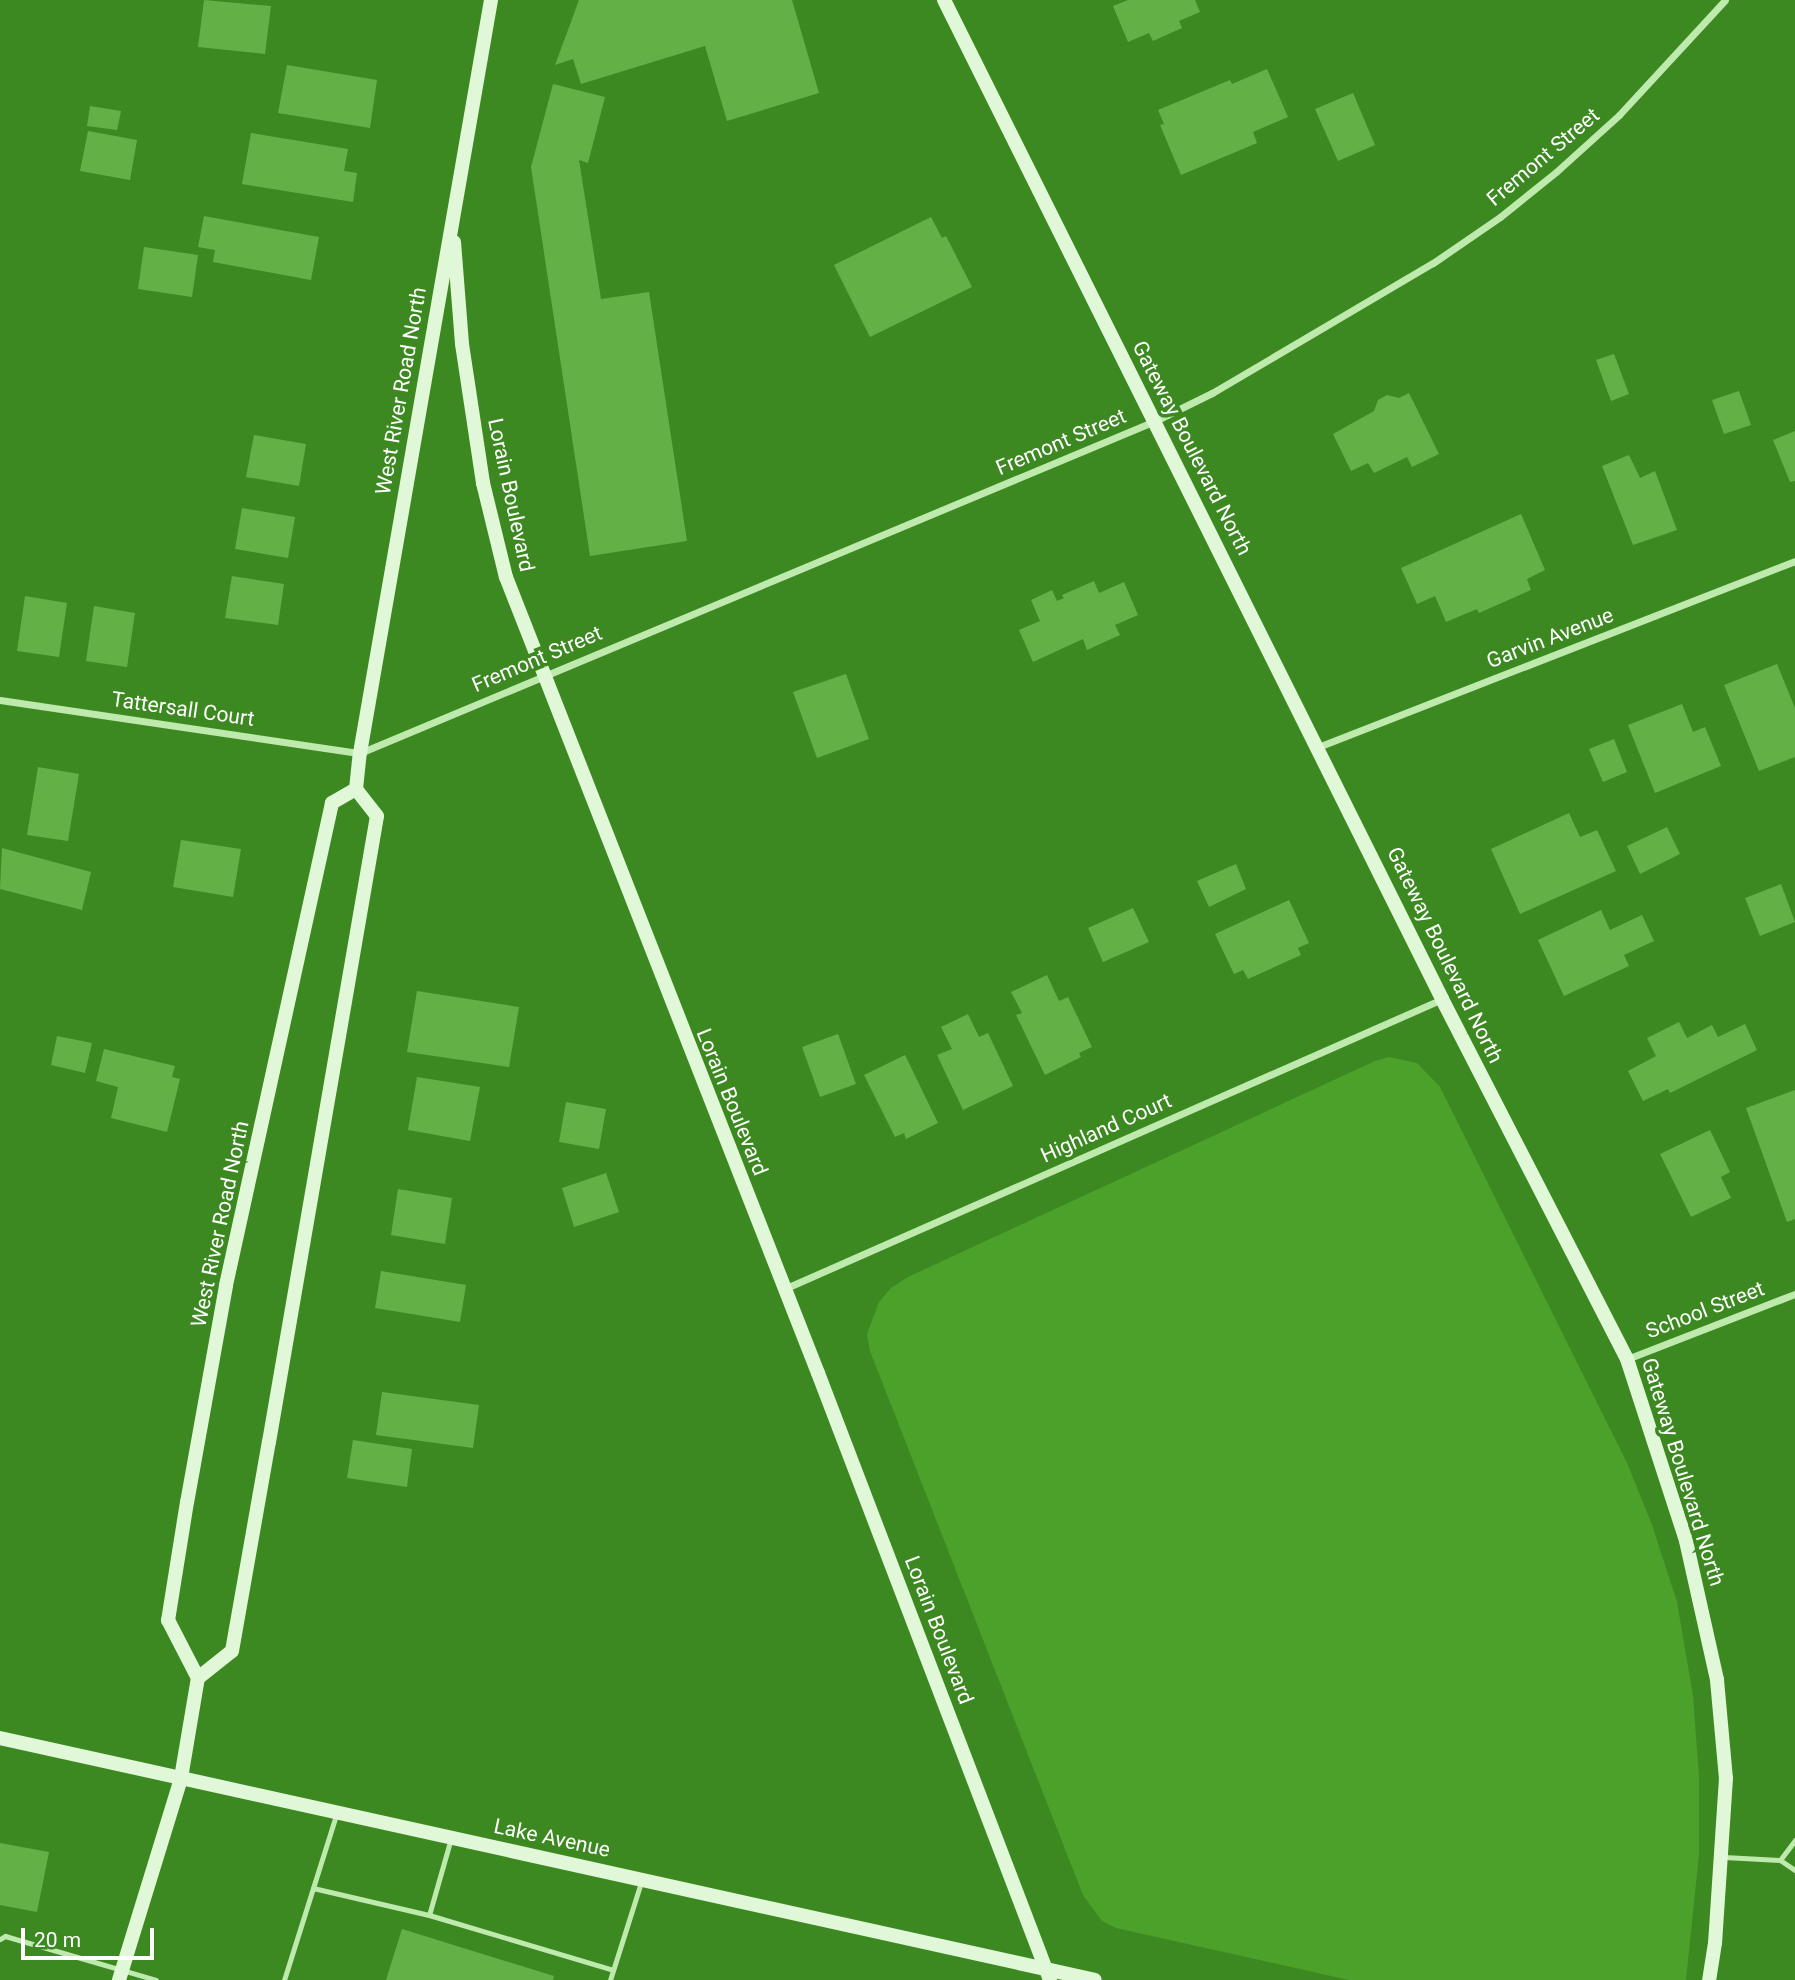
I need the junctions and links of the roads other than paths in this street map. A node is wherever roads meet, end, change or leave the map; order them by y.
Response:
1 (491, 0) edge
2 (944, 0) edge
3 (1725, 0) edge
4 (452, 220) junction
5 (1155, 421) junction
6 (1795, 561) edge
7 (541, 675) junction
8 (0, 700) edge
9 (1318, 747) junction
10 (360, 753) junction
11 (356, 789) junction
12 (1442, 999) junction
13 (784, 1289) junction
14 (1795, 1294) edge
15 (1627, 1359) junction
16 (198, 1678) junction
17 (0, 1738) edge
18 (181, 1778) junction
19 (337, 1812) junction
20 (452, 1838) junction
21 (1795, 1840) edge
22 (1721, 1857) junction
23 (1780, 1860) junction
24 (1795, 1870) edge
25 (642, 1879) junction
26 (313, 1888) junction
27 (429, 1915) junction
28 (0, 1939) edge
29 (613, 1970) junction
30 (121, 1974) edge
31 (1048, 1975) edge
32 (156, 1980) edge
33 (284, 1980) edge
34 (610, 1980) edge
35 (1095, 1980) edge
36 (1709, 1980) edge

1 - 4 main road, West River Road North
2 - 5 main road, Gateway Boulevard North
3 - 5 street, Fremont Street
4 - 7 main road, Lorain Boulevard
4 - 10 main road, West River Road North
5 - 7 street, Fremont Street
5 - 9 main road, Gateway Boulevard North
6 - 9 street, Garvin Avenue
7 - 10 street, Fremont Street
7 - 13 main road, Lorain Boulevard
8 - 10 street, Tattersall Court
9 - 12 main road, Gateway Boulevard North
10 - 11 main road, West River Road North
11 - 16 main road
11 - 16 main road, West River Road North
12 - 13 street, Highland Court
12 - 15 main road, Gateway Boulevard North
13 - 31 main road, Lorain Boulevard
14 - 15 street, School Street
15 - 22 main road, Gateway Boulevard North
16 - 18 main road
17 - 18 main road, Lake Avenue
18 - 19 main road, Lake Avenue
18 - 30 main road
19 - 20 main road, Lake Avenue
19 - 26 lane
20 - 25 main road, Lake Avenue
20 - 27 lane
21 - 23 lane
22 - 23 lane
22 - 36 main road, Gateway Boulevard North
23 - 24 lane
25 - 29 lane
25 - 31 main road, Lake Avenue
26 - 27 lane
26 - 33 lane
27 - 29 lane
28 - 30 lane
29 - 34 lane
30 - 32 lane
31 - 35 main road, Lake Avenue

